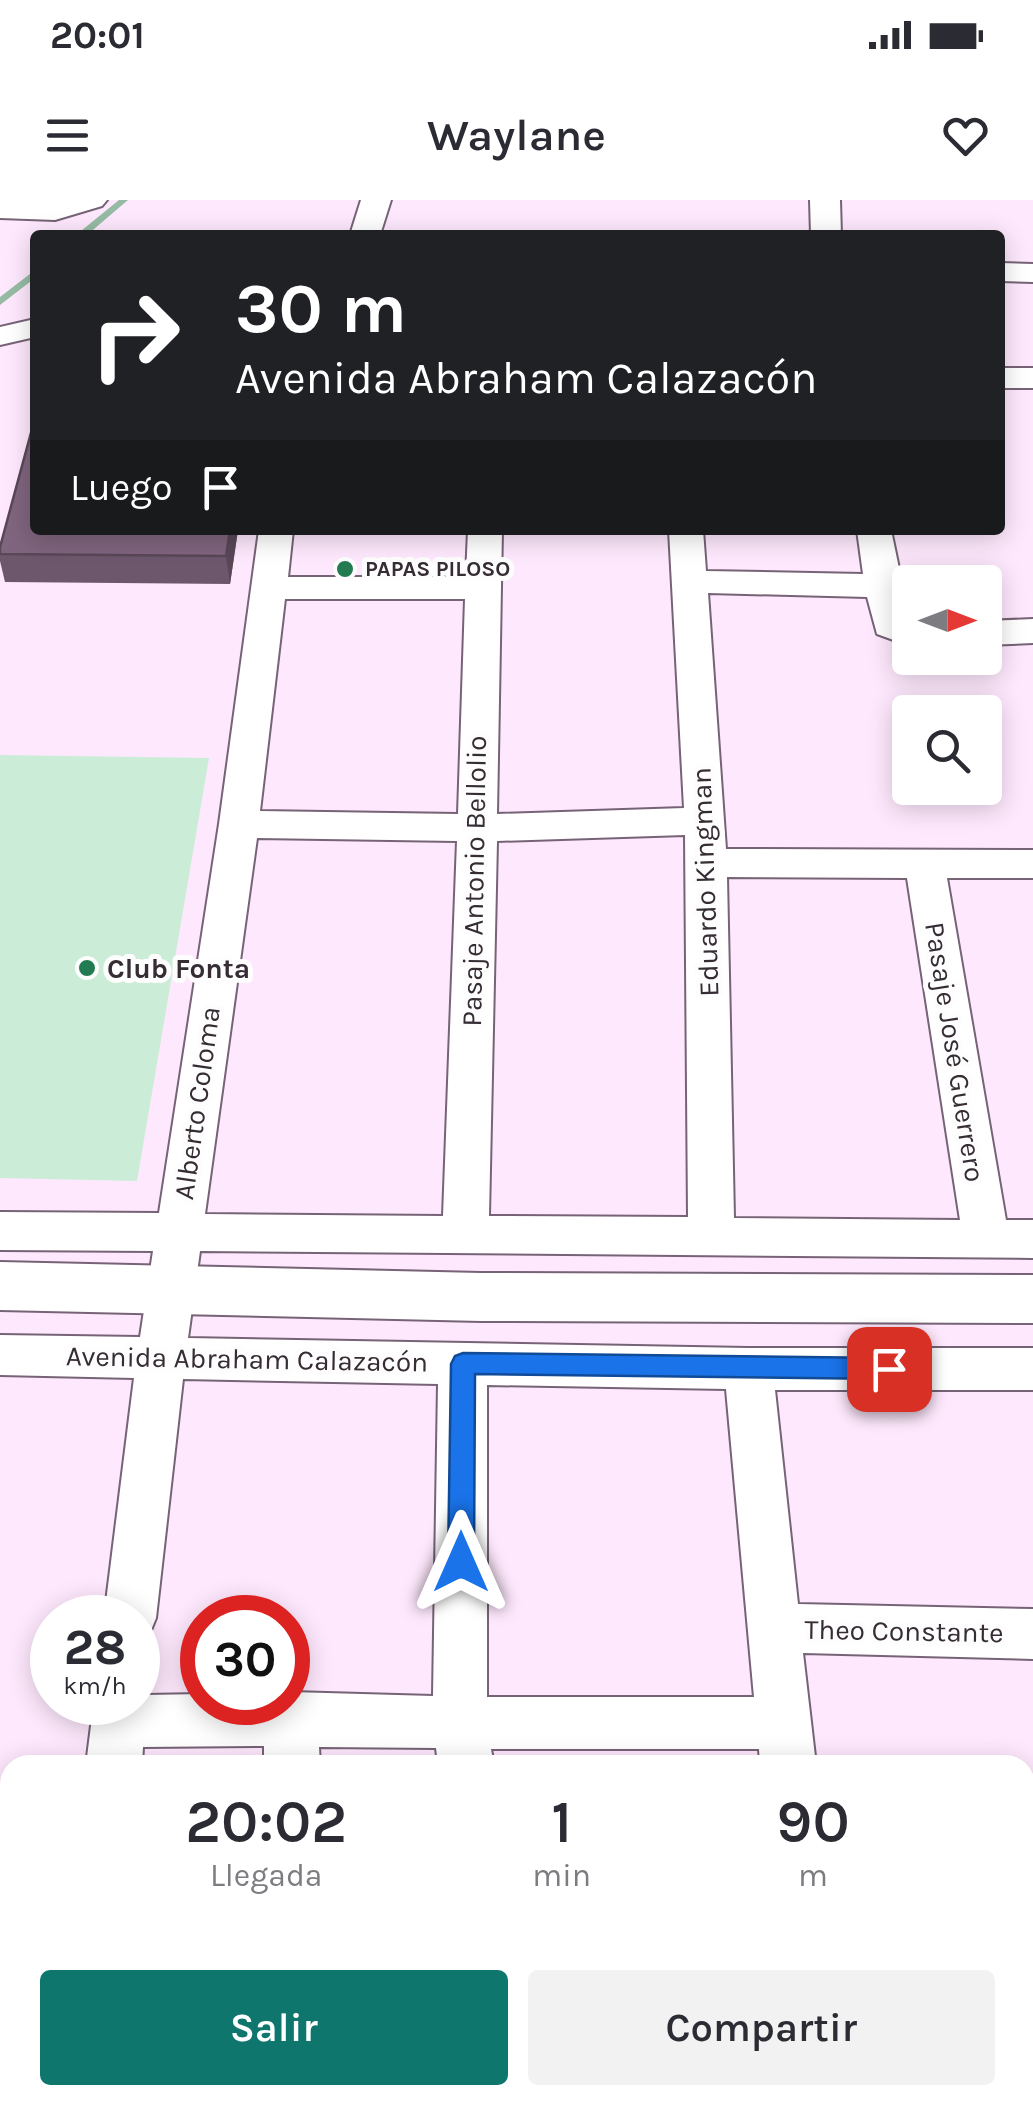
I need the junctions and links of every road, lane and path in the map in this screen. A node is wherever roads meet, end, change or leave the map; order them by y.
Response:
1 (92, 200) edge
2 (376, 200) edge
3 (825, 200) edge
4 (0, 210) edge
5 (367, 230) edge
6 (826, 230) edge
7 (1005, 272) edge
8 (1033, 272) edge
9 (30, 329) edge
10 (0, 336) edge
11 (1005, 378) edge
12 (1033, 378) edge
13 (275, 535) edge
14 (485, 535) edge
15 (686, 535) edge
16 (875, 535) edge
17 (691, 582) junction
18 (883, 586) junction
19 (267, 588) junction
20 (481, 588) junction
21 (892, 627) edge
22 (1033, 631) edge
23 (1002, 632) edge
24 (705, 821) junction
25 (238, 824) junction
26 (474, 828) junction
27 (707, 863) junction
28 (1033, 864) edge
29 (925, 866) junction
30 (0, 1231) edge
31 (178, 1232) junction
32 (466, 1232) junction
33 (711, 1234) junction
34 (986, 1238) junction
35 (1033, 1238) edge
36 (0, 1286) edge
37 (171, 1288) junction
38 (1033, 1299) edge
39 (0, 1355) edge
40 (161, 1355) junction
41 (463, 1364) junction
42 (748, 1369) junction
43 (1033, 1369) edge
44 (133, 1595) edge
45 (774, 1628) junction
46 (1033, 1634) edge
47 (118, 1729) edge
48 (292, 1742) edge
49 (463, 1743) edge
50 (786, 1744) edge

1 - 4 street
2 - 5 street
3 - 6 street
7 - 8 street
9 - 10 street
11 - 12 street
13 - 19 street, Alberto Coloma
14 - 20 street, Pasaje Antonio Bellolio
15 - 17 street, Eduardo Kingman
16 - 18 street
17 - 18 street
17 - 24 street, Eduardo Kingman
18 - 21 street
19 - 20 street
19 - 25 street, Alberto Coloma
20 - 26 street, Pasaje Antonio Bellolio
22 - 23 street
24 - 26 street
24 - 27 street, Eduardo Kingman
25 - 26 street
25 - 31 street, Alberto Coloma
26 - 32 street, Pasaje Antonio Bellolio
27 - 29 street
27 - 33 street, Eduardo Kingman
28 - 29 street
29 - 34 street, Pasaje José Guerrero
30 - 31 street
31 - 32 street
31 - 37 street, Alberto Coloma
32 - 33 street
33 - 34 street
34 - 35 street
36 - 37 main road
37 - 38 main road
37 - 40 street, Alberto Coloma
39 - 40 street, Avenida Abraham Calazacón
40 - 41 street, Avenida Abraham Calazacón
40 - 44 street, Alberto Coloma
41 - 42 street, Avenida Abraham Calazacón
41 - 49 street
42 - 43 street, Avenida Abraham Calazacón
42 - 45 street
45 - 46 street, Theo Constante
45 - 50 street
47 - 48 street
48 - 49 street
49 - 50 street

